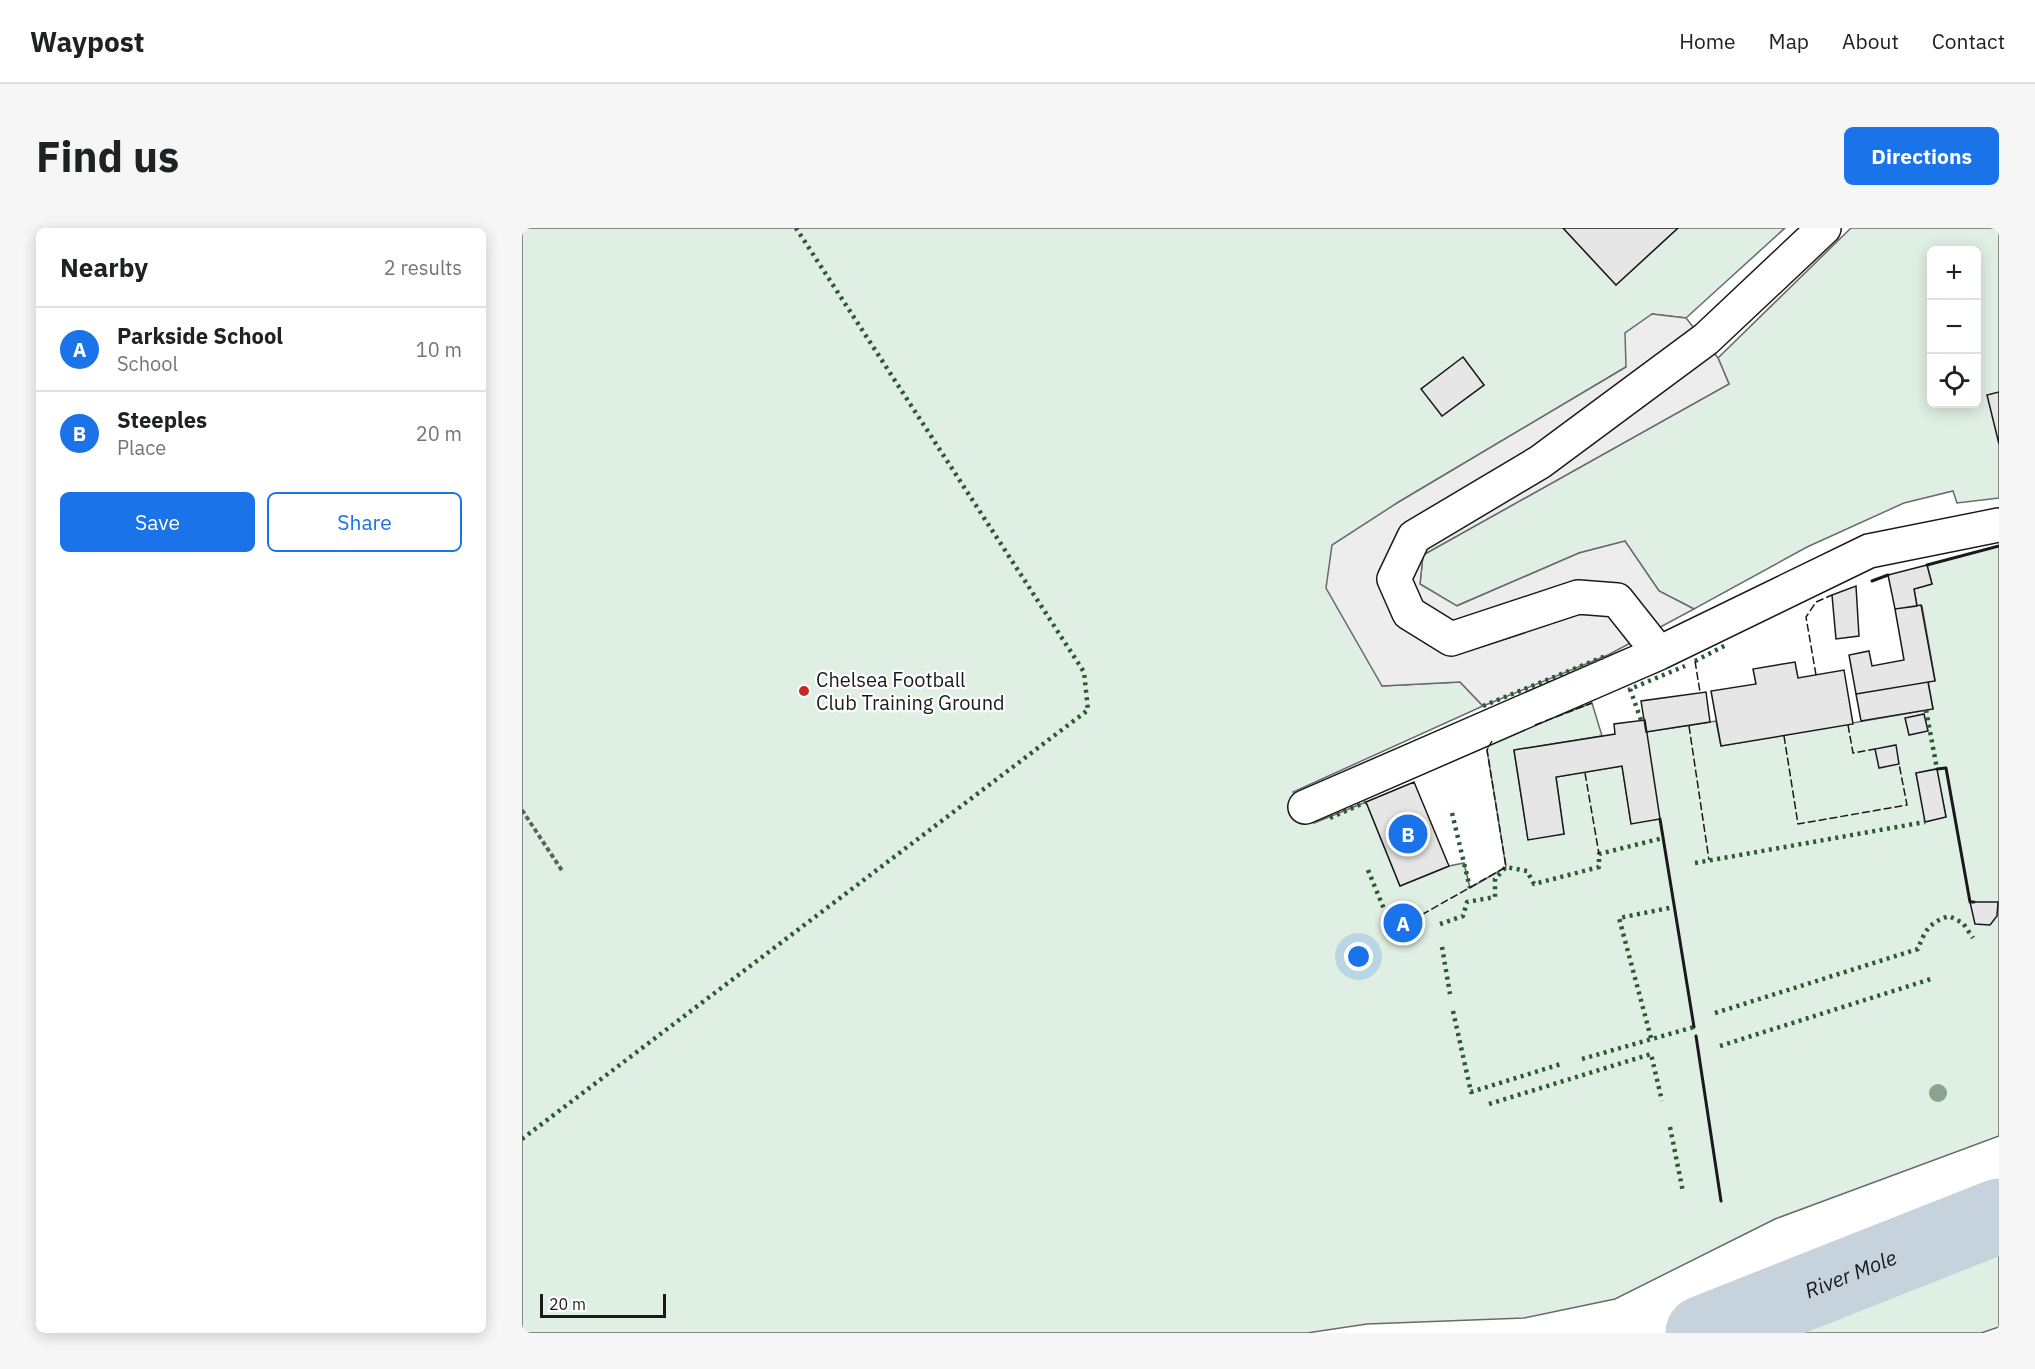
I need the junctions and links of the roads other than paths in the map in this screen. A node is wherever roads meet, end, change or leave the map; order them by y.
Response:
1 (1824, 228) edge
2 (1999, 525) edge
3 (1659, 653) junction
4 (1305, 807) dead end

1 - 3 lane
2 - 3 lane
3 - 4 lane

